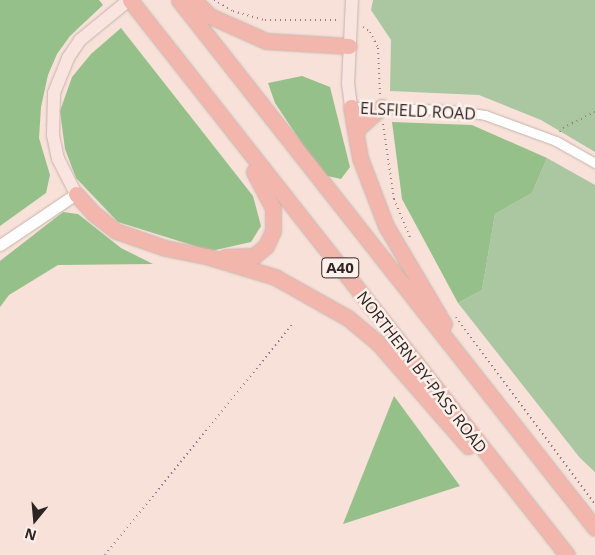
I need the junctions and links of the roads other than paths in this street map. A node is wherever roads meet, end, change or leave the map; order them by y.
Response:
1 (130, 0) edge
2 (179, 0) edge
3 (194, 0) edge
4 (352, 0) edge
5 (349, 46) junction
6 (351, 107) junction
7 (382, 107) junction
8 (221, 118) junction
9 (355, 131) junction
10 (595, 163) edge
11 (76, 194) junction
12 (0, 245) edge
13 (206, 256) junction
14 (486, 390) junction
15 (595, 528) edge
16 (551, 535) junction
17 (567, 555) edge

1 - 8 highway, NORTHERN BY-PASS ROAD / A40
1 - 11 main road
2 - 14 highway, A40
3 - 5 highway
4 - 5 main road
5 - 6 main road
6 - 7 street, ELSFIELD ROAD
6 - 9 highway
7 - 9 highway
7 - 10 street, ELSFIELD ROAD
8 - 13 highway
8 - 16 highway, NORTHERN BY-PASS ROAD / A40
9 - 14 highway
11 - 12 street
11 - 13 highway
13 - 16 highway
14 - 15 highway, A40
16 - 17 highway, NORTHERN BY-PASS ROAD / A40

